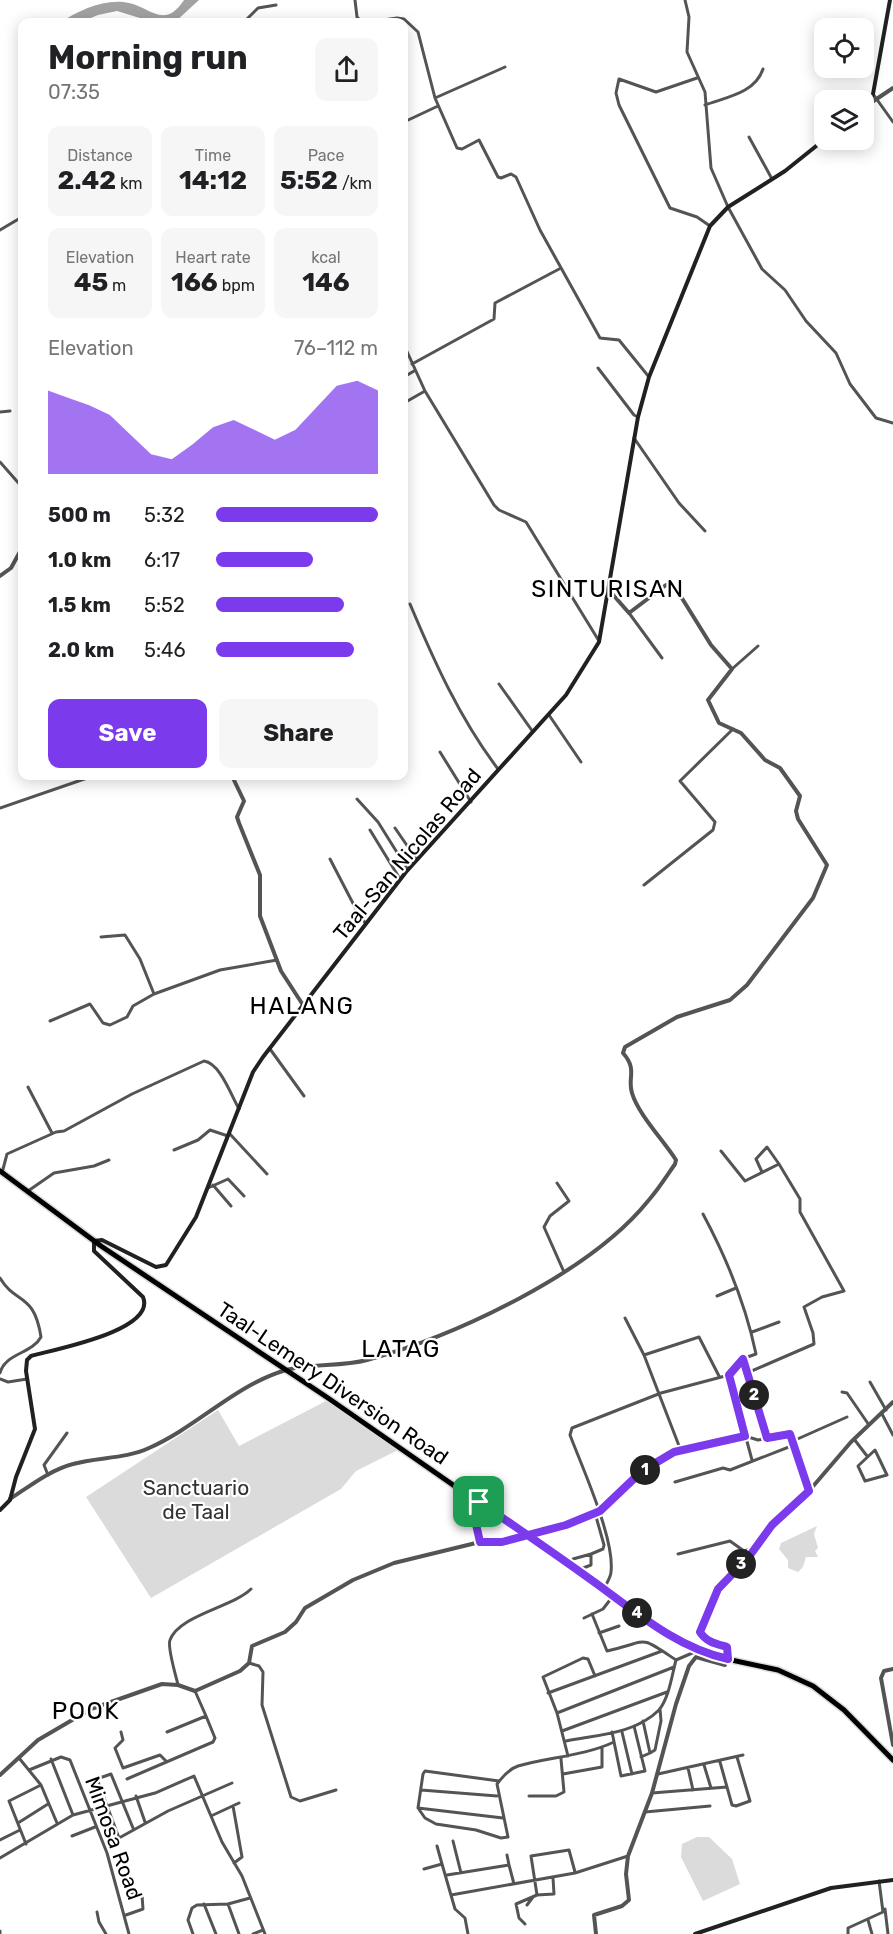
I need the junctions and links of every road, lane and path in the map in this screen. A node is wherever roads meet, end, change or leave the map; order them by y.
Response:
1 (355, 0) edge
2 (685, 0) edge
3 (890, 0) edge
4 (276, 5) dead end
5 (248, 18) edge
6 (358, 18) edge
7 (408, 23) edge
8 (505, 67) dead end
9 (763, 69) dead end
10 (697, 78) junction
11 (893, 88) edge
12 (874, 90) edge
13 (874, 96) edge
14 (435, 98) junction
15 (877, 100) junction
16 (874, 102) edge
17 (705, 105) junction
18 (438, 106) junction
19 (408, 120) edge
20 (893, 122) edge
21 (749, 136) dead end
22 (814, 147) edge
23 (772, 179) junction
24 (728, 207) junction
25 (18, 219) edge
26 (710, 226) junction
27 (0, 230) edge
28 (561, 268) junction
29 (408, 354) edge
30 (412, 364) junction
31 (598, 368) dead end
32 (414, 371) junction
33 (408, 375) edge
34 (648, 377) junction
35 (425, 391) junction
36 (408, 401) edge
37 (10, 411) dead end
38 (0, 412) edge
39 (638, 417) junction
40 (893, 423) edge
41 (634, 438) junction
42 (0, 462) edge
43 (5, 466) junction
44 (0, 469) edge
45 (18, 481) edge
46 (705, 531) dead end
47 (18, 555) edge
48 (0, 576) edge
49 (608, 589) junction
50 (410, 604) dead end
51 (629, 613) junction
52 (599, 642) junction
53 (758, 646) dead end
54 (662, 658) dead end
55 (732, 669) junction
56 (500, 684) dead end
57 (549, 715) junction
58 (733, 729) junction
59 (533, 732) junction
60 (440, 752) dead end
61 (581, 762) dead end
62 (498, 769) junction
63 (81, 780) edge
64 (234, 780) edge
65 (357, 799) dead end
66 (471, 802) junction
67 (0, 808) edge
68 (395, 828) dead end
69 (370, 830) dead end
70 (330, 860) dead end
71 (417, 860) junction
72 (408, 870) junction
73 (400, 879) junction
74 (644, 885) dead end
75 (366, 924) junction
76 (101, 937) dead end
77 (277, 960) junction
78 (154, 994) junction
79 (303, 1005) junction
80 (50, 1021) dead end
81 (270, 1048) junction
82 (28, 1087) dead end
83 (304, 1096) dead end
84 (239, 1109) junction
85 (52, 1133) junction
86 (228, 1135) junction
87 (174, 1150) dead end
88 (721, 1151) dead end
89 (109, 1160) dead end
90 (779, 1164) junction
91 (1, 1172) edge
92 (762, 1172) junction
93 (267, 1174) dead end
94 (557, 1183) dead end
95 (213, 1185) junction
96 (207, 1189) junction
97 (28, 1191) junction
98 (244, 1196) dead end
99 (231, 1206) dead end
100 (703, 1214) dead end
101 (94, 1241) junction
102 (564, 1272) junction
103 (0, 1278) edge
104 (736, 1288) junction
105 (717, 1296) dead end
106 (625, 1318) dead end
107 (779, 1322) dead end
108 (752, 1332) junction
109 (644, 1355) junction
110 (743, 1359) junction
111 (288, 1370) junction
112 (0, 1373) edge
113 (747, 1373) junction
114 (729, 1375) junction
115 (719, 1376) junction
116 (0, 1379) edge
117 (27, 1379) junction
118 (870, 1382) dead end
119 (842, 1392) dead end
120 (659, 1394) junction
121 (893, 1402) edge
122 (884, 1412) junction
123 (847, 1417) dead end
124 (870, 1426) junction
125 (67, 1433) dead end
126 (893, 1435) edge
127 (745, 1436) junction
128 (767, 1438) junction
129 (854, 1439) junction
130 (793, 1443) junction
131 (681, 1451) junction
132 (867, 1456) junction
133 (752, 1460) junction
134 (48, 1475) junction
135 (675, 1482) dead end
136 (809, 1491) junction
137 (10, 1500) junction
138 (479, 1502) junction
139 (0, 1510) edge
140 (598, 1512) junction
141 (530, 1536) junction
142 (480, 1542) junction
143 (754, 1548) junction
144 (591, 1554) junction
145 (678, 1554) dead end
146 (573, 1559) dead end
147 (578, 1570) junction
148 (251, 1588) dead end
149 (604, 1589) junction
150 (614, 1596) junction
151 (592, 1614) junction
152 (584, 1618) dead end
153 (619, 1626) dead end
154 (599, 1633) junction
155 (697, 1650) junction
156 (662, 1651) junction
157 (728, 1659) junction
158 (676, 1660) junction
159 (249, 1663) junction
160 (674, 1667) junction
161 (893, 1668) edge
162 (595, 1676) junction
163 (178, 1685) junction
164 (195, 1691) junction
165 (667, 1692) junction
166 (548, 1694) junction
167 (660, 1709) junction
168 (557, 1713) junction
169 (206, 1716) junction
170 (643, 1721) junction
171 (634, 1726) junction
172 (562, 1731) junction
173 (622, 1731) junction
174 (121, 1732) dead end
175 (167, 1732) dead end
176 (612, 1732) junction
177 (566, 1741) junction
178 (614, 1742) junction
179 (893, 1745) edge
180 (602, 1747) junction
181 (650, 1753) junction
182 (743, 1755) dead end
183 (568, 1756) junction
184 (641, 1756) junction
185 (737, 1757) junction
186 (19, 1758) junction
187 (561, 1759) junction
188 (51, 1760) junction
189 (893, 1760) edge
190 (166, 1761) junction
191 (720, 1762) junction
192 (704, 1765) junction
193 (688, 1768) junction
194 (29, 1770) junction
195 (563, 1774) junction
196 (632, 1774) junction
197 (658, 1774) junction
198 (0, 1775) edge
199 (127, 1779) dead end
200 (499, 1781) junction
201 (232, 1783) dead end
202 (41, 1785) junction
203 (728, 1787) junction
204 (711, 1788) junction
205 (336, 1790) dead end
206 (421, 1790) junction
207 (693, 1790) junction
208 (652, 1793) junction
209 (202, 1794) junction
210 (136, 1796) junction
211 (497, 1796) junction
212 (529, 1797) dead end
213 (123, 1800) junction
214 (239, 1803) dead end
215 (48, 1804) junction
216 (105, 1805) junction
217 (233, 1806) junction
218 (710, 1806) dead end
219 (418, 1808) junction
220 (89, 1809) junction
221 (645, 1812) junction
222 (73, 1815) junction
223 (211, 1816) junction
224 (503, 1818) junction
225 (145, 1822) junction
226 (57, 1823) junction
227 (18, 1824) junction
228 (95, 1827) junction
229 (133, 1828) junction
230 (20, 1830) junction
231 (72, 1836) dead end
232 (0, 1840) edge
233 (453, 1841) dead end
234 (27, 1844) junction
235 (437, 1846) dead end
236 (507, 1856) dead end
237 (628, 1856) junction
238 (0, 1858) edge
239 (234, 1863) junction
240 (442, 1864) junction
241 (509, 1865) junction
242 (424, 1869) dead end
243 (462, 1873) junction
244 (575, 1873) junction
245 (447, 1875) junction
246 (552, 1878) junction
247 (535, 1880) junction
248 (893, 1880) edge
249 (879, 1881) junction
250 (514, 1884) junction
251 (132, 1893) dead end
252 (452, 1895) junction
253 (535, 1896) junction
254 (250, 1898) junction
255 (204, 1904) junction
256 (228, 1904) junction
257 (527, 1905) dead end
258 (885, 1908) junction
259 (97, 1912) dead end
260 (126, 1915) junction
261 (868, 1920) junction
262 (525, 1924) dead end
263 (264, 1932) edge
264 (106, 1934) edge
265 (129, 1934) edge
266 (194, 1934) edge
267 (216, 1934) edge
268 (239, 1934) edge
269 (253, 1934) edge
270 (468, 1934) edge
271 (596, 1934) edge
272 (695, 1934) edge
273 (848, 1934) edge
274 (872, 1934) edge
275 (888, 1934) edge

1 - 6 street
2 - 10 street
3 - 12 main road
4 - 5 street
7 - 14 street
8 - 14 street
9 - 17 street
10 - 17 street
10 - 26 street
11 - 15 street
13 - 15 street
14 - 18 street
15 - 16 street
15 - 20 street
17 - 24 street
18 - 19 street
18 - 28 street
21 - 23 street
22 - 23 main road, Taal-San Nicolas Road
23 - 24 main road, Taal-San Nicolas Road
24 - 26 main road, Taal-San Nicolas Road
24 - 40 street
25 - 27 street
26 - 34 main road, Taal-San Nicolas Road
28 - 30 street
28 - 34 street
29 - 30 street
30 - 32 street
31 - 39 street
32 - 33 street
32 - 35 street
34 - 39 main road, Taal-San Nicolas Road
35 - 36 street
35 - 52 street
37 - 38 street
39 - 41 main road, Taal-San Nicolas Road
41 - 46 street
41 - 49 main road, Taal-San Nicolas Road
42 - 43 street
43 - 44 street
43 - 45 street
47 - 48 street
49 - 51 street
49 - 52 main road, Taal-San Nicolas Road
50 - 62 street
51 - 54 street
51 - 55 street
52 - 57 main road, Taal-San Nicolas Road
53 - 55 street
55 - 58 street
56 - 59 street
57 - 59 main road, Taal-San Nicolas Road
57 - 61 street
58 - 74 street
58 - 102 street
59 - 62 main road, Taal-San Nicolas Road
60 - 66 street
62 - 66 main road, Taal-San Nicolas Road
63 - 67 street
64 - 77 street
65 - 72 street
66 - 71 main road, Taal-San Nicolas Road
68 - 71 street
69 - 73 street
70 - 75 street
71 - 72 main road, Taal-San Nicolas Road
72 - 73 main road, Taal-San Nicolas Road
73 - 75 main road, Taal-San Nicolas Road
75 - 79 main road, Taal-San Nicolas Road
76 - 78 street
77 - 78 street
77 - 79 street
78 - 80 street
79 - 81 main road, Taal-San Nicolas Road
81 - 83 street
81 - 84 main road, Taal-San Nicolas Road
82 - 85 street
84 - 85 street
84 - 86 main road, Taal-San Nicolas Road
85 - 91 street
86 - 87 street
86 - 93 street
86 - 96 main road, Taal-San Nicolas Road
88 - 92 street
89 - 97 street
90 - 92 street
90 - 92 street
90 - 113 street
91 - 97 main road, Taal-Lemery Diversion Road
94 - 102 street
95 - 96 street
95 - 98 street
95 - 99 street
96 - 101 main road, Taal-San Nicolas Road
97 - 101 main road, Taal-Lemery Diversion Road
100 - 104 street
101 - 111 main road, Taal-Lemery Diversion Road
101 - 117 main road
102 - 111 street
103 - 112 street
104 - 105 street
104 - 108 street
106 - 109 street
107 - 108 street
108 - 110 street
109 - 115 street
109 - 120 street
110 - 113 street
110 - 114 street
111 - 134 street
111 - 138 main road, Taal-Lemery Diversion Road
113 - 128 street
114 - 115 street
114 - 127 street
115 - 120 street
116 - 117 street
117 - 137 main road
118 - 122 street
119 - 124 street
120 - 131 street
120 - 140 street
121 - 122 street
122 - 124 street
122 - 126 street
123 - 130 street
124 - 129 street
125 - 134 street
127 - 128 street
127 - 131 street
127 - 133 street
128 - 130 street
129 - 132 street
129 - 136 street
130 - 133 street
130 - 136 street
131 - 140 street
132 - 132 street
133 - 135 street
134 - 137 street
136 - 143 street
137 - 139 main road
138 - 141 main road, Taal-Lemery Diversion Road
138 - 142 street
140 - 141 street
140 - 144 street
140 - 149 street
141 - 142 street
141 - 147 main road, Taal-Lemery Diversion Road
142 - 159 street
143 - 145 street
143 - 157 street
144 - 146 street
144 - 147 street
147 - 149 main road, Taal-Lemery Diversion Road
148 - 163 street
149 - 150 main road, Taal-Lemery Diversion Road
150 - 151 street
150 - 155 main road, Taal-Lemery Diversion Road
151 - 152 street
151 - 154 street
153 - 154 street
154 - 156 street
155 - 157 main road, Taal-Lemery Diversion Road
155 - 158 street
156 - 158 street
156 - 162 street
157 - 189 main road, Taal-Lemery Diversion Road
157 - 197 street
158 - 160 street
159 - 164 street
159 - 205 street
160 - 165 street
160 - 168 street
161 - 179 street
162 - 166 street
162 - 166 street
163 - 164 street
163 - 186 street
164 - 169 street
165 - 167 street
165 - 172 street
166 - 168 street
167 - 170 street
167 - 181 street
168 - 172 street
169 - 175 street
169 - 190 street
170 - 171 street
170 - 181 street
171 - 173 street
171 - 184 street
172 - 177 street
173 - 176 street
173 - 196 street
174 - 190 street
176 - 177 street
176 - 178 street
177 - 183 street
178 - 180 street
178 - 196 street
180 - 183 street
180 - 195 street
181 - 184 street
182 - 185 street
183 - 187 street
184 - 196 street
185 - 191 street
185 - 203 street
186 - 194 street
186 - 198 street
187 - 195 street
187 - 200 street
188 - 194 street
188 - 220 street, Mimosa Road
188 - 222 street
190 - 199 street
191 - 192 street
191 - 203 street
192 - 193 street
192 - 204 street
193 - 197 street
193 - 207 street
194 - 202 street
195 - 212 street
197 - 208 street
200 - 206 street
200 - 211 street
201 - 209 street
202 - 215 street
202 - 227 street
203 - 204 street
204 - 207 street
206 - 211 street
206 - 219 street
207 - 208 street
208 - 221 street
209 - 210 street
209 - 223 street
209 - 225 street
210 - 213 street
210 - 225 street
211 - 224 street
213 - 216 street
213 - 216 street
213 - 229 street
214 - 217 street
215 - 226 street
215 - 227 street
216 - 220 street
216 - 229 street
217 - 223 street
217 - 239 street
218 - 221 street
219 - 224 street
219 - 224 street
220 - 222 street
220 - 228 street, Mimosa Road
221 - 237 street
222 - 226 street
223 - 239 street
225 - 229 street
226 - 234 street
227 - 230 street
228 - 231 street
228 - 260 street, Mimosa Road
230 - 232 street
230 - 234 street
233 - 243 street
234 - 238 street
235 - 240 street
236 - 241 street
237 - 244 street
237 - 271 street
239 - 254 street
240 - 242 street
240 - 245 street
241 - 243 street
241 - 250 street
243 - 245 street
244 - 246 street
244 - 247 street
245 - 252 street
246 - 247 street
246 - 253 street
247 - 250 street
247 - 253 street
248 - 249 main road
249 - 258 street
249 - 272 main road
250 - 252 street
251 - 260 street
252 - 270 street
253 - 257 street
253 - 262 street
254 - 256 street
254 - 263 street
255 - 256 street
255 - 266 street
255 - 267 street
256 - 268 street
258 - 261 street
258 - 275 street
259 - 264 street
260 - 265 street, Mimosa Road
261 - 273 street
261 - 274 street
263 - 269 street

